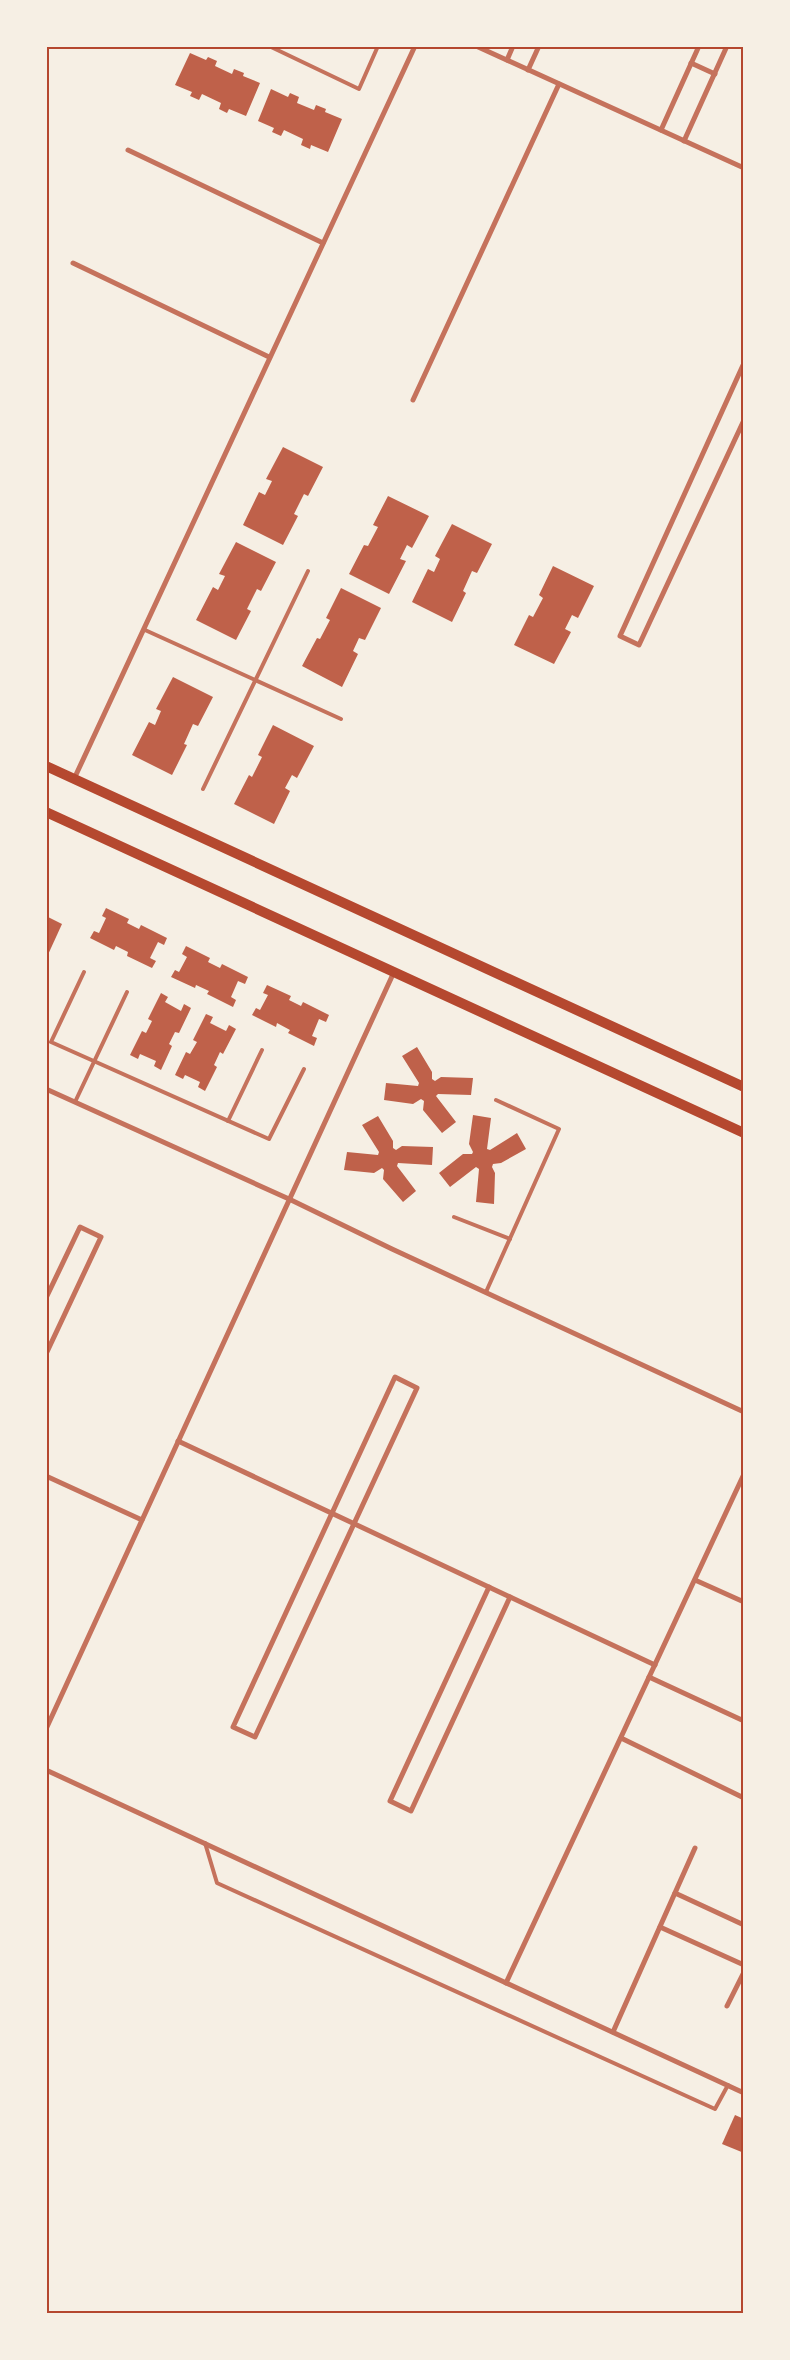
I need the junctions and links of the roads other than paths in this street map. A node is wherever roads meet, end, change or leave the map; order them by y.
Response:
1 (269, 46) edge
2 (378, 46) edge
3 (415, 46) edge
4 (476, 46) edge
5 (513, 46) edge
6 (539, 46) edge
7 (699, 46) edge
8 (727, 46) edge
9 (507, 60) junction
10 (691, 63) junction
11 (528, 70) junction
12 (714, 74) junction
13 (559, 84) junction
14 (661, 130) junction
15 (684, 141) junction
16 (128, 150) dead end
17 (744, 168) edge
18 (323, 243) junction
19 (73, 263) dead end
20 (270, 357) junction
21 (744, 363) edge
22 (412, 400) dead end
23 (744, 420) edge
24 (308, 571) dead end
25 (144, 630) junction
26 (256, 680) junction
27 (341, 719) dead end
28 (46, 766) edge
29 (74, 778) junction
30 (203, 789) dead end
31 (46, 812) edge
32 (84, 972) dead end
33 (394, 972) junction
34 (127, 992) dead end
35 (262, 1050) dead end
36 (94, 1061) junction
37 (304, 1069) dead end
38 (744, 1087) edge
39 (46, 1089) edge
40 (496, 1100) dead end
41 (75, 1102) junction
42 (228, 1121) junction
43 (744, 1133) edge
44 (290, 1199) junction
45 (454, 1217) dead end
46 (510, 1239) junction
47 (486, 1292) junction
48 (46, 1298) edge
49 (46, 1354) edge
50 (744, 1412) edge
51 (178, 1441) junction
52 (744, 1474) edge
53 (46, 1476) edge
54 (742, 1485) edge
55 (332, 1514) junction
56 (142, 1520) junction
57 (354, 1524) junction
58 (695, 1580) junction
59 (489, 1587) junction
60 (510, 1597) junction
61 (744, 1602) edge
62 (655, 1665) junction
63 (649, 1677) junction
64 (744, 1721) edge
65 (46, 1729) edge
66 (621, 1738) junction
67 (46, 1770) edge
68 (744, 1798) edge
69 (205, 1844) junction
70 (695, 1848) dead end
71 (675, 1893) junction
72 (744, 1925) edge
73 (660, 1927) junction
74 (744, 1965) edge
75 (744, 1972) edge
76 (506, 1983) junction
77 (727, 2006) dead end
78 (613, 2032) junction
79 (728, 2086) junction
80 (744, 2093) edge

1 - 2 lane
3 - 18 street
4 - 9 street
5 - 9 street
6 - 11 street
7 - 10 street
8 - 12 street
9 - 11 street
10 - 12 street
10 - 14 street
11 - 13 street
12 - 15 street
13 - 14 street
13 - 22 street
14 - 15 street
15 - 17 street
16 - 18 street
18 - 20 street
19 - 20 street
20 - 25 street
21 - 23 street
24 - 26 lane
25 - 26 lane
25 - 29 street
26 - 27 lane
26 - 30 lane
28 - 29 main road
29 - 38 main road
31 - 33 main road
32 - 36 lane
33 - 43 main road
33 - 44 street
34 - 36 lane
35 - 42 lane
36 - 41 lane
36 - 42 lane
37 - 42 lane
39 - 41 street
40 - 46 lane
41 - 44 street
44 - 47 street
44 - 51 street
45 - 46 lane
46 - 47 lane
47 - 50 street
48 - 49 street
51 - 55 street
51 - 56 street
52 - 54 street
53 - 56 street
54 - 58 street
55 - 57 street
55 - 57 street
55 - 57 street
56 - 65 street
57 - 59 street
58 - 61 street
58 - 62 street
59 - 60 street
59 - 60 street
60 - 62 street
62 - 63 street
63 - 64 street
63 - 66 street
66 - 68 street
66 - 76 street
67 - 69 street
69 - 76 street
69 - 79 lane
70 - 71 street
71 - 72 street
71 - 73 street
73 - 74 street
73 - 78 street
75 - 77 street
76 - 78 street
78 - 79 street
79 - 80 street

